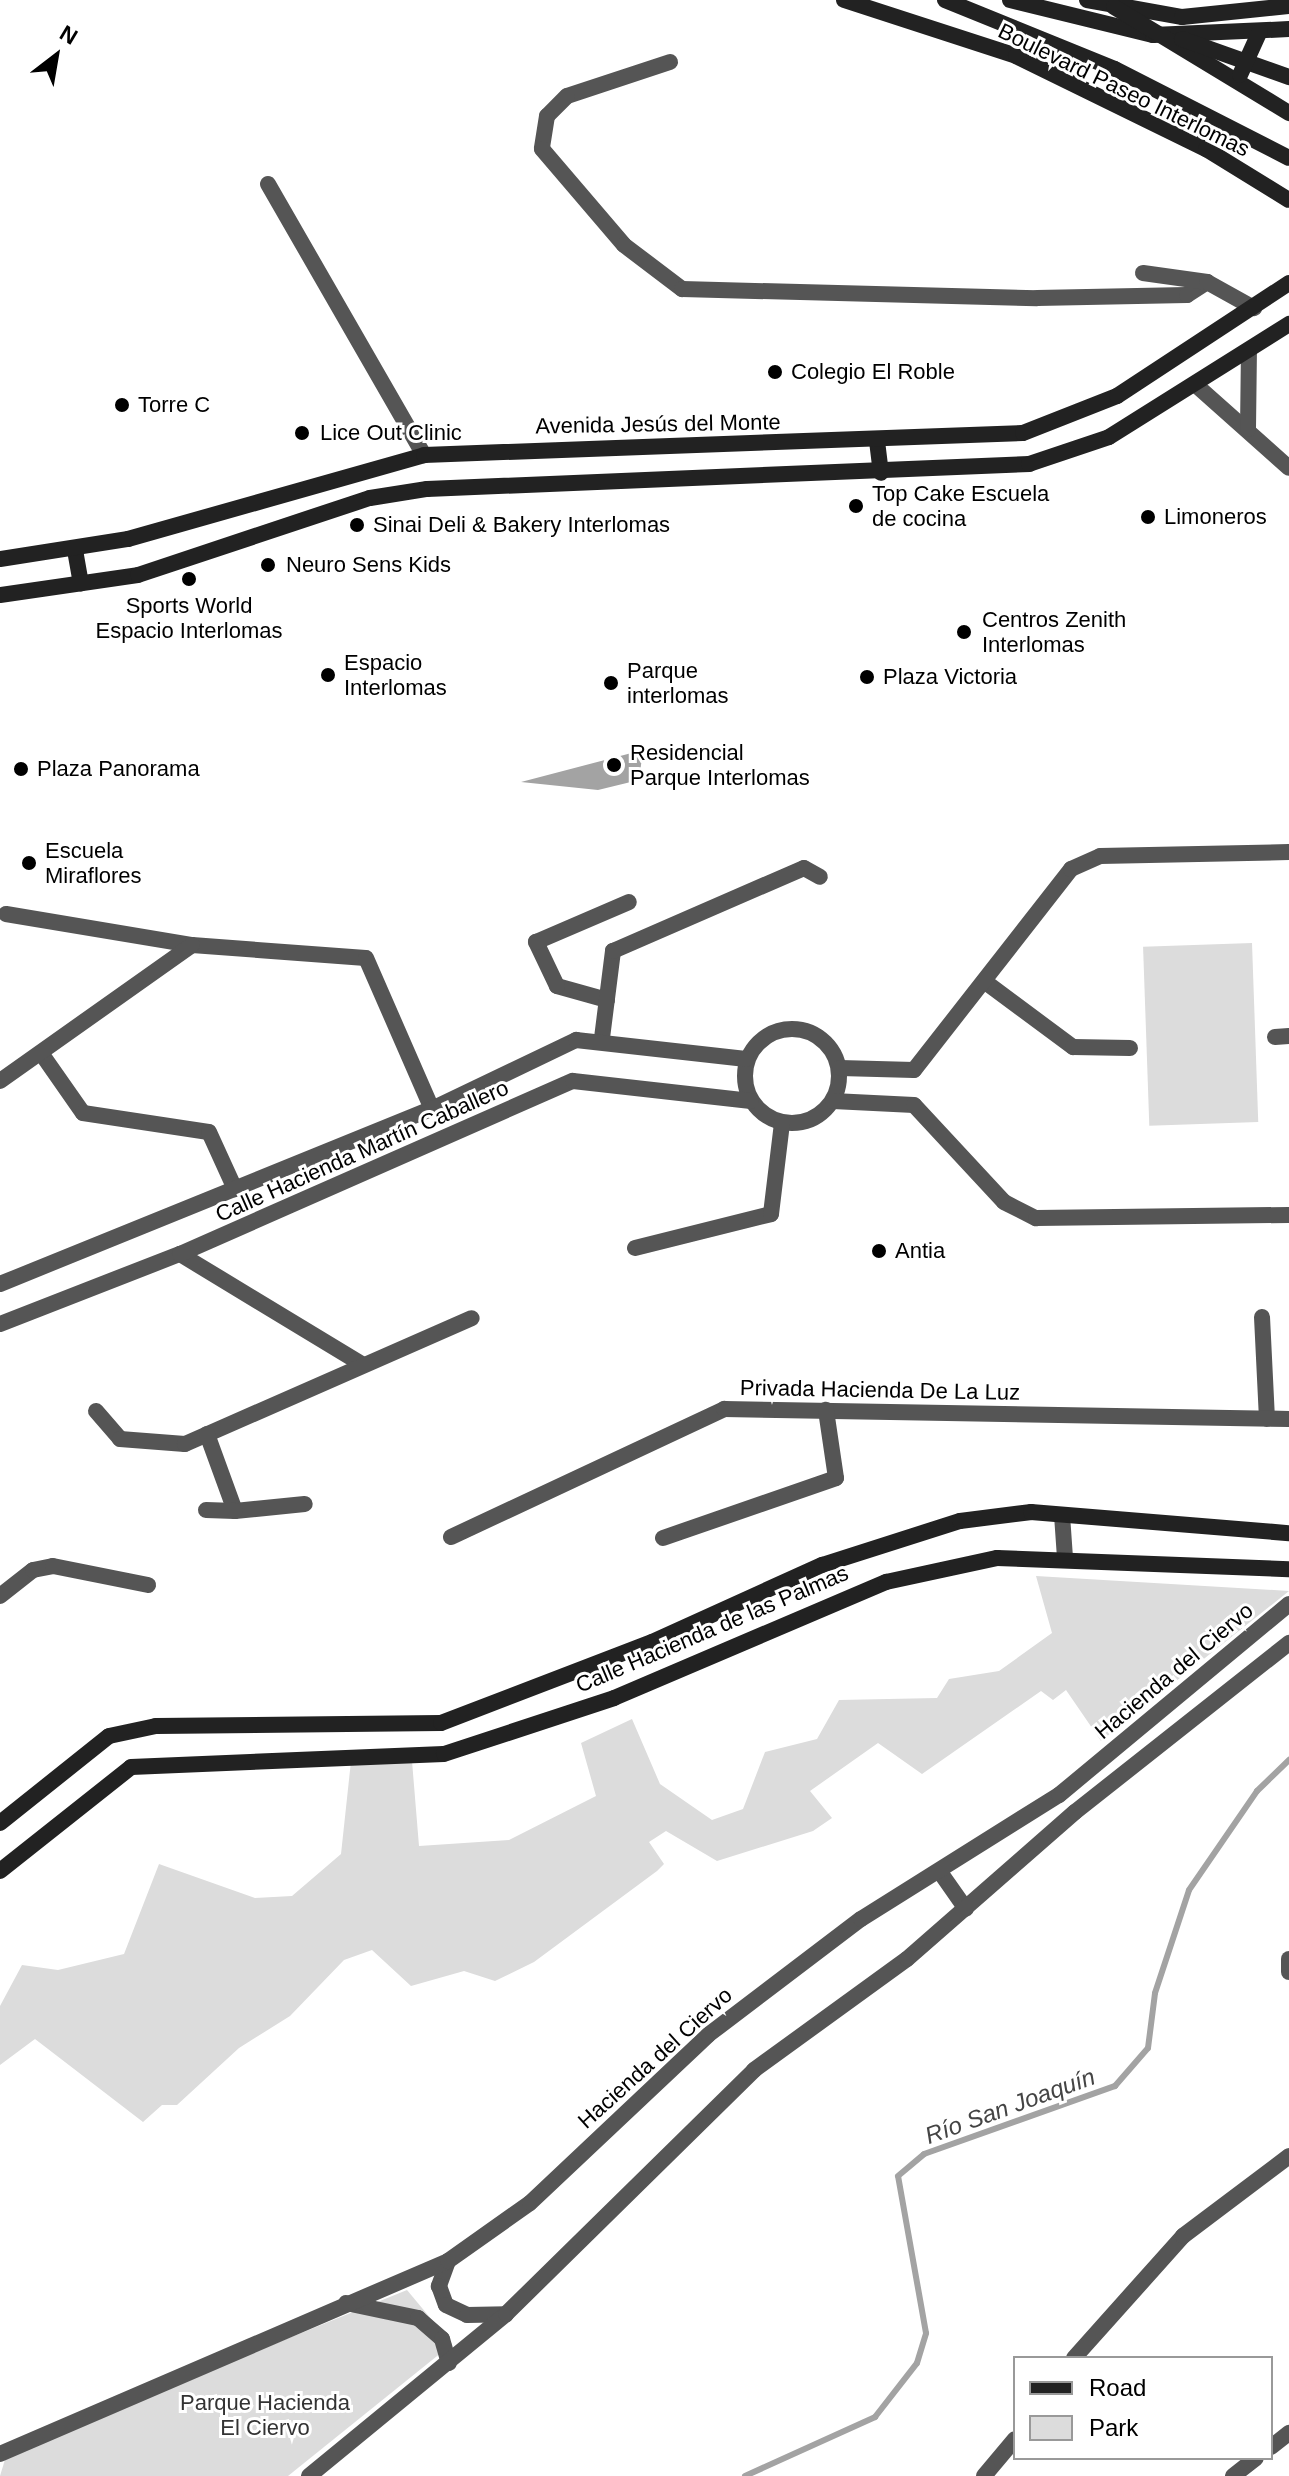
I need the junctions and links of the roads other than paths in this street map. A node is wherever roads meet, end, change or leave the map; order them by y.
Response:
1 (844, 0) edge
2 (945, 0) edge
3 (1010, 0) edge
4 (1087, 0) edge
5 (1289, 6) edge
6 (1114, 7) junction
7 (1289, 29) edge
8 (1260, 31) junction
9 (1153, 35) junction
10 (1181, 38) junction
11 (670, 62) dead end
12 (1239, 64) junction
13 (1289, 77) edge
14 (1243, 88) junction
15 (1289, 113) edge
16 (1289, 158) edge
17 (268, 184) dead end
18 (1289, 200) edge
19 (1143, 273) dead end
20 (1207, 282) junction
21 (1289, 283) edge
22 (1260, 304) junction
23 (1288, 324) edge
24 (1249, 352) junction
25 (1197, 386) junction
26 (1248, 429) junction
27 (877, 441) junction
28 (424, 455) junction
29 (1289, 468) edge
30 (881, 473) junction
31 (75, 550) junction
32 (0, 559) edge
33 (81, 583) junction
34 (0, 595) edge
35 (1289, 852) edge
36 (820, 877) dead end
37 (629, 902) dead end
38 (6, 914) dead end
39 (192, 945) junction
40 (984, 981) junction
41 (607, 1000) junction
42 (602, 1038) junction
43 (1130, 1048) dead end
44 (41, 1053) junction
45 (746, 1059) junction
46 (840, 1068) junction
47 (0, 1081) edge
48 (751, 1101) junction
49 (833, 1101) junction
50 (432, 1109) junction
51 (782, 1123) junction
52 (235, 1189) junction
53 (1289, 1215) edge
54 (635, 1248) dead end
55 (180, 1254) junction
56 (0, 1284) edge
57 (1262, 1317) dead end
58 (472, 1318) dead end
59 (0, 1324) edge
60 (363, 1365) junction
61 (826, 1410) junction
62 (96, 1411) dead end
63 (1267, 1419) junction
64 (1289, 1419) edge
65 (207, 1434) junction
66 (305, 1504) dead end
67 (206, 1510) dead end
68 (235, 1511) junction
69 (1062, 1515) junction
70 (1289, 1533) edge
71 (451, 1537) dead end
72 (663, 1538) dead end
73 (1065, 1558) junction
74 (1289, 1569) edge
75 (148, 1585) dead end
76 (0, 1596) edge
77 (1289, 1604) edge
78 (1289, 1643) edge
79 (0, 1823) edge
80 (0, 1871) edge
81 (940, 1872) junction
82 (966, 1909) junction
83 (1289, 1959) edge
84 (1289, 1972) edge
85 (1289, 2156) edge
86 (448, 2261) junction
87 (345, 2303) junction
88 (506, 2314) junction
89 (1076, 2356) edge
90 (449, 2363) junction
91 (1289, 2433) edge
92 (1013, 2441) edge
93 (1273, 2445) edge
94 (0, 2454) edge
95 (1253, 2460) edge
96 (309, 2476) edge
97 (984, 2476) edge
98 (1233, 2476) edge

1 - 18 main road, Boulevard Paseo Interlomas
2 - 16 main road, Boulevard Paseo Interlomas
3 - 9 main road
4 - 6 main road
5 - 6 main road
6 - 9 main road
7 - 8 main road
8 - 10 main road
8 - 12 main road
9 - 10 main road
9 - 14 main road
10 - 12 main road
11 - 20 street
12 - 13 main road
12 - 14 main road
14 - 15 main road
17 - 28 street
19 - 20 street
20 - 22 street
21 - 22 main road, Avenida Jesús del Monte
22 - 27 main road, Avenida Jesús del Monte
23 - 24 main road
24 - 25 main road
24 - 26 street
25 - 26 street
25 - 30 main road
26 - 29 street
27 - 28 main road, Avenida Jesús del Monte
27 - 30 main road
28 - 31 main road, Avenida Jesús del Monte
30 - 33 main road
31 - 32 main road, Avenida Jesús del Monte
31 - 33 main road
33 - 34 main road
35 - 40 street
36 - 41 street
37 - 41 street
38 - 39 street
39 - 44 street
39 - 50 street
40 - 43 street
40 - 46 street
41 - 42 street
42 - 45 street, Calle Hacienda Martín Caballero
42 - 50 street, Calle Hacienda Martín Caballero
44 - 47 street
44 - 52 street
45 - 46 street
45 - 48 street
46 - 49 street
48 - 51 street
48 - 55 street, Calle Hacienda Martín Caballero
49 - 51 street
49 - 53 street
50 - 52 street, Calle Hacienda Martín Caballero
51 - 54 street
52 - 56 street, Calle Hacienda Martín Caballero
55 - 59 street, Calle Hacienda Martín Caballero
55 - 60 street
57 - 63 street
58 - 60 street
60 - 65 street
61 - 63 street, Privada Hacienda De La Luz
61 - 71 street, Privada Hacienda De La Luz
61 - 72 street
62 - 65 street
63 - 64 street, Privada Hacienda De La Luz
65 - 68 street
66 - 68 street
67 - 68 street
69 - 70 main road, Calle Hacienda de las Palmas
69 - 73 street
69 - 79 main road, Calle Hacienda de las Palmas
73 - 74 main road, Calle Hacienda de las Palmas
73 - 80 main road, Calle Hacienda de las Palmas
75 - 76 street
77 - 81 street, Hacienda del Ciervo
78 - 82 street
81 - 82 street
81 - 86 street, Hacienda del Ciervo
82 - 88 street
83 - 84 street
85 - 89 street
86 - 87 street, Hacienda del Ciervo
86 - 88 street
87 - 90 street
87 - 94 street, Hacienda del Ciervo
88 - 90 street
90 - 96 street
91 - 93 street
92 - 97 street
95 - 98 street

